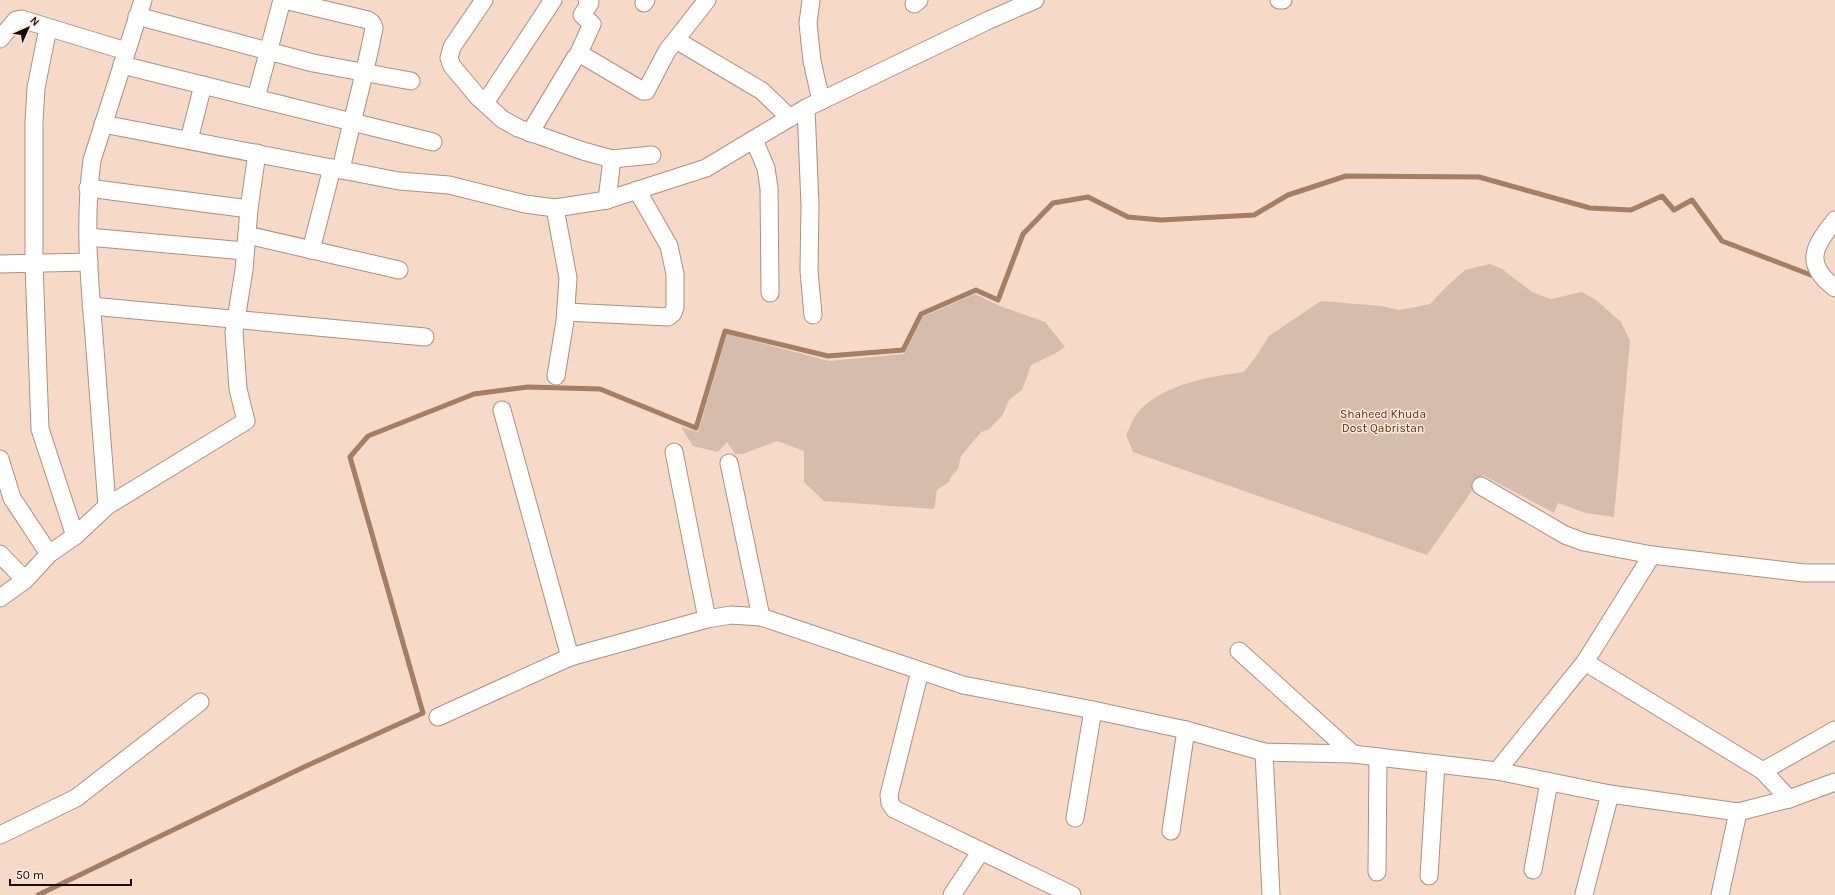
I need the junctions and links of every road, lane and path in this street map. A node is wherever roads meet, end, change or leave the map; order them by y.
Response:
1 (143, 0) edge
2 (283, 0) edge
3 (484, 0) edge
4 (553, 0) edge
5 (587, 0) edge
6 (707, 0) edge
7 (811, 0) edge
8 (1036, 0) edge
9 (1279, 0) edge
10 (1284, 0) edge
11 (312, 3) edge
12 (137, 16) junction
13 (48, 28) junction
14 (0, 39) edge
15 (676, 40) junction
16 (269, 52) junction
17 (578, 55) junction
18 (124, 58) junction
19 (366, 73) junction
20 (411, 81) dead end
21 (203, 85) junction
22 (256, 98) junction
23 (485, 103) junction
24 (813, 104) junction
25 (790, 118) junction
26 (352, 122) junction
27 (103, 124) junction
28 (530, 133) junction
29 (189, 140) junction
30 (754, 140) junction
31 (433, 142) dead end
32 (257, 153) junction
33 (652, 155) dead end
34 (612, 159) junction
35 (336, 169) junction
36 (88, 188) junction
37 (637, 190) junction
38 (607, 200) junction
39 (249, 208) junction
40 (555, 208) junction
41 (1835, 220) edge
42 (88, 237) junction
43 (246, 243) junction
44 (311, 250) junction
45 (89, 262) junction
46 (0, 264) edge
47 (34, 264) junction
48 (399, 270) dead end
49 (1835, 288) edge
50 (770, 293) dead end
51 (91, 306) junction
52 (566, 312) junction
53 (813, 315) dead end
54 (237, 319) junction
55 (425, 336) dead end
56 (556, 376) dead end
57 (502, 410) dead end
58 (674, 452) dead end
59 (0, 459) edge
60 (730, 463) dead end
61 (1481, 486) dead end
62 (107, 506) junction
63 (75, 536) junction
64 (0, 554) edge
65 (49, 554) junction
66 (1652, 554) junction
67 (1835, 573) edge
68 (25, 580) junction
69 (0, 598) edge
70 (760, 617) junction
71 (707, 619) junction
72 (1239, 651) dead end
73 (570, 657) junction
74 (1584, 662) junction
75 (920, 671) junction
76 (200, 702) dead end
77 (1093, 710) junction
78 (438, 717) dead end
79 (1186, 730) junction
80 (1835, 730) edge
81 (1264, 752) junction
82 (1353, 754) junction
83 (1378, 758) junction
84 (1436, 764) junction
85 (1496, 771) junction
86 (1763, 771) junction
87 (1549, 782) junction
88 (1835, 782) edge
89 (1610, 794) junction
90 (1789, 799) junction
91 (1738, 812) junction
92 (1074, 818) dead end
93 (1171, 831) dead end
94 (0, 835) edge
95 (981, 851) junction
96 (1533, 870) dead end
97 (1376, 872) dead end
98 (1429, 876) dead end
99 (1584, 894) dead end
100 (952, 895) edge
101 (1072, 895) edge
102 (1271, 895) edge
103 (1720, 895) edge

1 - 12 street
2 - 11 street
2 - 16 street
3 - 23 street
4 - 23 street
5 - 17 street
6 - 15 street
7 - 24 street
8 - 24 street
9 - 10 street
11 - 19 street
12 - 16 street
12 - 18 street
13 - 14 street
13 - 18 street
13 - 47 street
15 - 17 street
15 - 25 street
16 - 19 street
16 - 22 street
17 - 28 street
18 - 21 street
18 - 27 street
19 - 20 street
19 - 26 street
21 - 22 street
21 - 29 street
22 - 26 street
23 - 28 street
24 - 25 street
24 - 53 street
25 - 30 street
26 - 31 street
26 - 35 street
27 - 29 street
27 - 36 street
28 - 34 street
29 - 32 street
30 - 37 street
30 - 50 street
32 - 35 street
32 - 39 street
33 - 34 street
34 - 38 street
35 - 40 street
35 - 44 street
36 - 39 street
36 - 42 street
37 - 38 street
37 - 52 street
38 - 40 street
39 - 43 street
40 - 52 street
41 - 49 street
42 - 43 street
42 - 45 street
43 - 44 street
43 - 54 street
44 - 48 street
45 - 47 street
45 - 51 street
46 - 47 street
47 - 63 street
51 - 54 street
51 - 62 street
52 - 56 street
54 - 55 street
54 - 62 street
57 - 73 street
58 - 71 street
59 - 65 street
60 - 70 street
61 - 66 street
62 - 63 street
63 - 65 street
64 - 68 street
65 - 68 street
66 - 67 street
66 - 74 street
68 - 69 street
70 - 71 street
70 - 75 street
71 - 73 street
72 - 82 street
73 - 78 street
74 - 85 street
74 - 86 street
75 - 77 street
75 - 95 street
76 - 94 street
77 - 79 street
77 - 92 street
79 - 81 street
79 - 93 street
80 - 86 street
81 - 82 street
81 - 102 street
82 - 83 street
83 - 84 street
83 - 97 street
84 - 85 street
84 - 98 street
85 - 87 street
86 - 90 street
87 - 89 street
87 - 96 street
88 - 90 street
89 - 91 street
89 - 99 street
90 - 91 street
91 - 103 street
95 - 100 street
95 - 101 street

